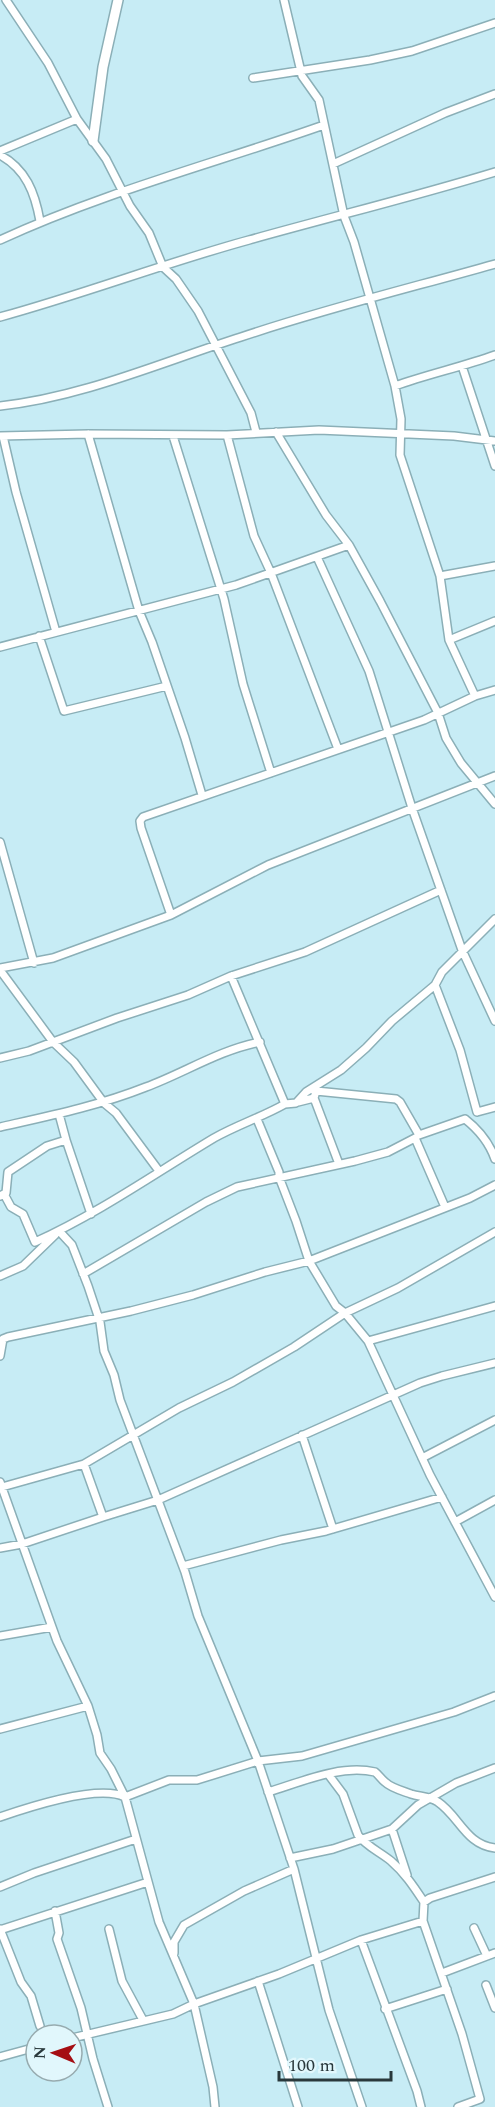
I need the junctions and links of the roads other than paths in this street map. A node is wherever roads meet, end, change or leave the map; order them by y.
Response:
1 (6, 0) edge
2 (118, 0) edge
3 (284, 0) edge
4 (495, 23) edge
5 (300, 71) junction
6 (253, 78) dead end
7 (495, 94) edge
8 (77, 119) junction
9 (324, 125) junction
10 (93, 141) junction
11 (0, 153) edge
12 (333, 164) junction
13 (495, 172) edge
14 (123, 192) junction
15 (344, 216) junction
16 (40, 221) junction
17 (0, 240) edge
18 (495, 264) edge
19 (163, 267) junction
20 (370, 300) junction
21 (0, 317) edge
22 (216, 345) junction
23 (495, 355) edge
24 (462, 366) junction
25 (395, 386) junction
26 (0, 405) edge
27 (256, 432) junction
28 (276, 432) junction
29 (400, 433) junction
30 (88, 434) junction
31 (173, 435) junction
32 (227, 435) junction
33 (2, 436) edge
34 (486, 441) junction
35 (495, 441) edge
36 (495, 466) edge
37 (349, 545) junction
38 (317, 556) junction
39 (495, 566) edge
40 (271, 573) junction
41 (441, 576) junction
42 (220, 589) junction
43 (139, 610) junction
44 (495, 621) edge
45 (56, 632) junction
46 (39, 636) junction
47 (449, 640) junction
48 (0, 647) edge
49 (167, 686) junction
50 (495, 690) edge
51 (475, 696) junction
52 (438, 713) junction
53 (387, 732) junction
54 (338, 749) junction
55 (271, 773) junction
56 (495, 776) edge
57 (477, 782) junction
58 (202, 795) junction
59 (495, 804) edge
60 (412, 808) junction
61 (0, 842) edge
62 (441, 890) junction
63 (171, 915) junction
64 (495, 919) edge
65 (462, 950) junction
66 (34, 963) junction
67 (0, 969) edge
68 (231, 976) junction
69 (435, 985) junction
70 (495, 1021) edge
71 (53, 1042) junction
72 (260, 1042) junction
73 (0, 1058) edge
74 (314, 1098) junction
75 (104, 1103) junction
76 (296, 1103) junction
77 (285, 1104) junction
78 (495, 1107) edge
79 (59, 1114) junction
80 (257, 1119) junction
81 (465, 1119) junction
82 (0, 1127) edge
83 (415, 1138) junction
84 (66, 1140) junction
85 (495, 1159) edge
86 (339, 1164) junction
87 (159, 1171) junction
88 (279, 1177) junction
89 (495, 1185) edge
90 (2, 1195) edge
91 (445, 1207) junction
92 (91, 1214) junction
93 (59, 1231) junction
94 (495, 1232) edge
95 (309, 1262) junction
96 (83, 1274) junction
97 (0, 1276) edge
98 (495, 1306) edge
99 (345, 1313) junction
100 (98, 1317) junction
101 (368, 1341) junction
102 (0, 1356) edge
103 (495, 1363) edge
104 (393, 1395) junction
105 (495, 1420) edge
106 (134, 1434) junction
107 (302, 1435) junction
108 (422, 1458) junction
109 (84, 1464) junction
110 (1, 1484) edge
111 (442, 1497) junction
112 (158, 1500) junction
113 (495, 1501) edge
114 (103, 1517) junction
115 (455, 1522) junction
116 (333, 1528) junction
117 (22, 1544) junction
118 (0, 1548) edge
119 (183, 1566) junction
120 (495, 1597) edge
121 (52, 1627) junction
122 (0, 1636) edge
123 (495, 1696) edge
124 (88, 1706) junction
125 (0, 1729) edge
126 (258, 1761) junction
127 (495, 1768) edge
128 (328, 1774) junction
129 (268, 1792) junction
130 (125, 1797) junction
131 (432, 1798) junction
132 (0, 1817) edge
133 (392, 1828) junction
134 (136, 1839) junction
135 (362, 1840) junction
136 (495, 1848) edge
137 (290, 1858) junction
138 (294, 1869) junction
139 (407, 1877) junction
140 (495, 1877) edge
141 (148, 1882) junction
142 (0, 1887) edge
143 (424, 1902) junction
144 (55, 1911) junction
145 (423, 1921) junction
146 (474, 1928) dead end
147 (0, 1929) edge
148 (109, 1929) dead end
149 (361, 1940) junction
150 (495, 1953) edge
151 (487, 1956) junction
152 (316, 1958) junction
153 (175, 1962) junction
154 (442, 1973) junction
155 (258, 1981) junction
156 (486, 1985) dead end
157 (447, 1989) junction
158 (194, 2004) junction
159 (385, 2008) junction
160 (495, 2008) edge
161 (143, 2020) junction
162 (39, 2023) edge
163 (87, 2034) junction
164 (84, 2035) edge
165 (24, 2050) edge
166 (0, 2057) edge
167 (108, 2107) edge
168 (214, 2107) edge
169 (298, 2107) edge
170 (362, 2107) edge
171 (421, 2107) edge
172 (458, 2107) edge

1 - 8 street
2 - 10 street
3 - 5 street
4 - 5 street
5 - 6 street
5 - 9 street
7 - 12 street
8 - 10 street
8 - 11 street
9 - 12 street
9 - 14 street
10 - 14 street
11 - 16 street
12 - 15 street
13 - 15 street
14 - 16 street
14 - 19 street
15 - 19 street
15 - 20 street
16 - 17 street
18 - 20 street
19 - 21 street
19 - 22 street
20 - 22 street
20 - 25 street
22 - 26 street
22 - 27 street
23 - 24 street
24 - 25 street
24 - 34 street
25 - 29 street
27 - 28 street
27 - 32 street
28 - 29 street
28 - 37 street
29 - 34 street
29 - 41 street
30 - 31 street
30 - 33 street
30 - 43 street
31 - 32 street
31 - 42 street
32 - 40 street
33 - 45 street
34 - 35 street
34 - 36 street
37 - 38 street
37 - 52 street
38 - 40 street
38 - 53 street
39 - 41 street
40 - 42 street
40 - 54 street
41 - 47 street
42 - 43 street
42 - 55 street
43 - 45 street
43 - 49 street
44 - 47 street
45 - 46 street
46 - 48 street
46 - 49 street
47 - 51 street
49 - 58 street
50 - 51 street
51 - 52 street
52 - 53 street
52 - 57 street
53 - 54 street
53 - 60 street
54 - 55 street
55 - 58 street
56 - 57 street
57 - 59 street
57 - 60 street
58 - 63 street
60 - 62 street
60 - 63 street
61 - 66 street
62 - 65 street
62 - 68 street
63 - 66 street
64 - 65 street
65 - 69 street
65 - 70 street
66 - 67 street
67 - 71 street
68 - 71 street
68 - 72 street
69 - 76 street
69 - 78 street
71 - 73 street
71 - 75 street
72 - 75 street
72 - 77 street
74 - 76 street
74 - 81 street
74 - 86 street
75 - 79 street
75 - 87 street
76 - 77 street
77 - 80 street
79 - 82 street
79 - 84 street
80 - 87 street
80 - 88 street
81 - 83 street
81 - 85 street
83 - 86 street
83 - 91 street
84 - 90 street
84 - 92 street
86 - 88 street
87 - 92 street
88 - 95 street
88 - 96 street
89 - 91 street
90 - 93 street
91 - 95 street
92 - 93 street
93 - 96 street
93 - 97 street
94 - 99 street
95 - 99 street
95 - 100 street
96 - 100 street
98 - 101 street
99 - 101 street
99 - 106 street
100 - 102 street
100 - 106 street
101 - 104 street
103 - 104 street
104 - 107 street
104 - 108 street
105 - 108 street
106 - 109 street
106 - 112 street
107 - 112 street
107 - 116 street
108 - 111 street
109 - 110 street
109 - 114 street
110 - 117 street
111 - 115 street
111 - 116 street
112 - 114 street
112 - 119 street
113 - 115 street
114 - 117 street
115 - 120 street
116 - 119 street
117 - 118 street
117 - 121 street
119 - 126 street
121 - 122 street
121 - 124 street
123 - 126 street
124 - 125 street
124 - 130 street
126 - 129 street
126 - 130 street
127 - 131 street
128 - 129 street
128 - 131 street
128 - 135 street
129 - 137 street
130 - 132 street
130 - 134 street
131 - 133 street
131 - 136 street
133 - 135 street
133 - 139 street
134 - 141 street
134 - 142 street
135 - 137 street
135 - 139 street
137 - 138 street
138 - 152 street
138 - 153 street
139 - 143 street
140 - 143 street
141 - 144 street
141 - 153 street
143 - 145 street
144 - 147 street
144 - 163 street
145 - 149 street
145 - 154 street
146 - 151 street
147 - 162 street
148 - 161 street
149 - 152 street
149 - 159 street
150 - 151 street
151 - 154 street
152 - 155 street
152 - 170 street
153 - 158 street
154 - 157 street
155 - 158 street
155 - 169 street
156 - 160 street
157 - 159 street
157 - 172 street
158 - 161 street
158 - 168 street
159 - 171 street
161 - 163 street
163 - 164 street
163 - 167 street
165 - 166 street

